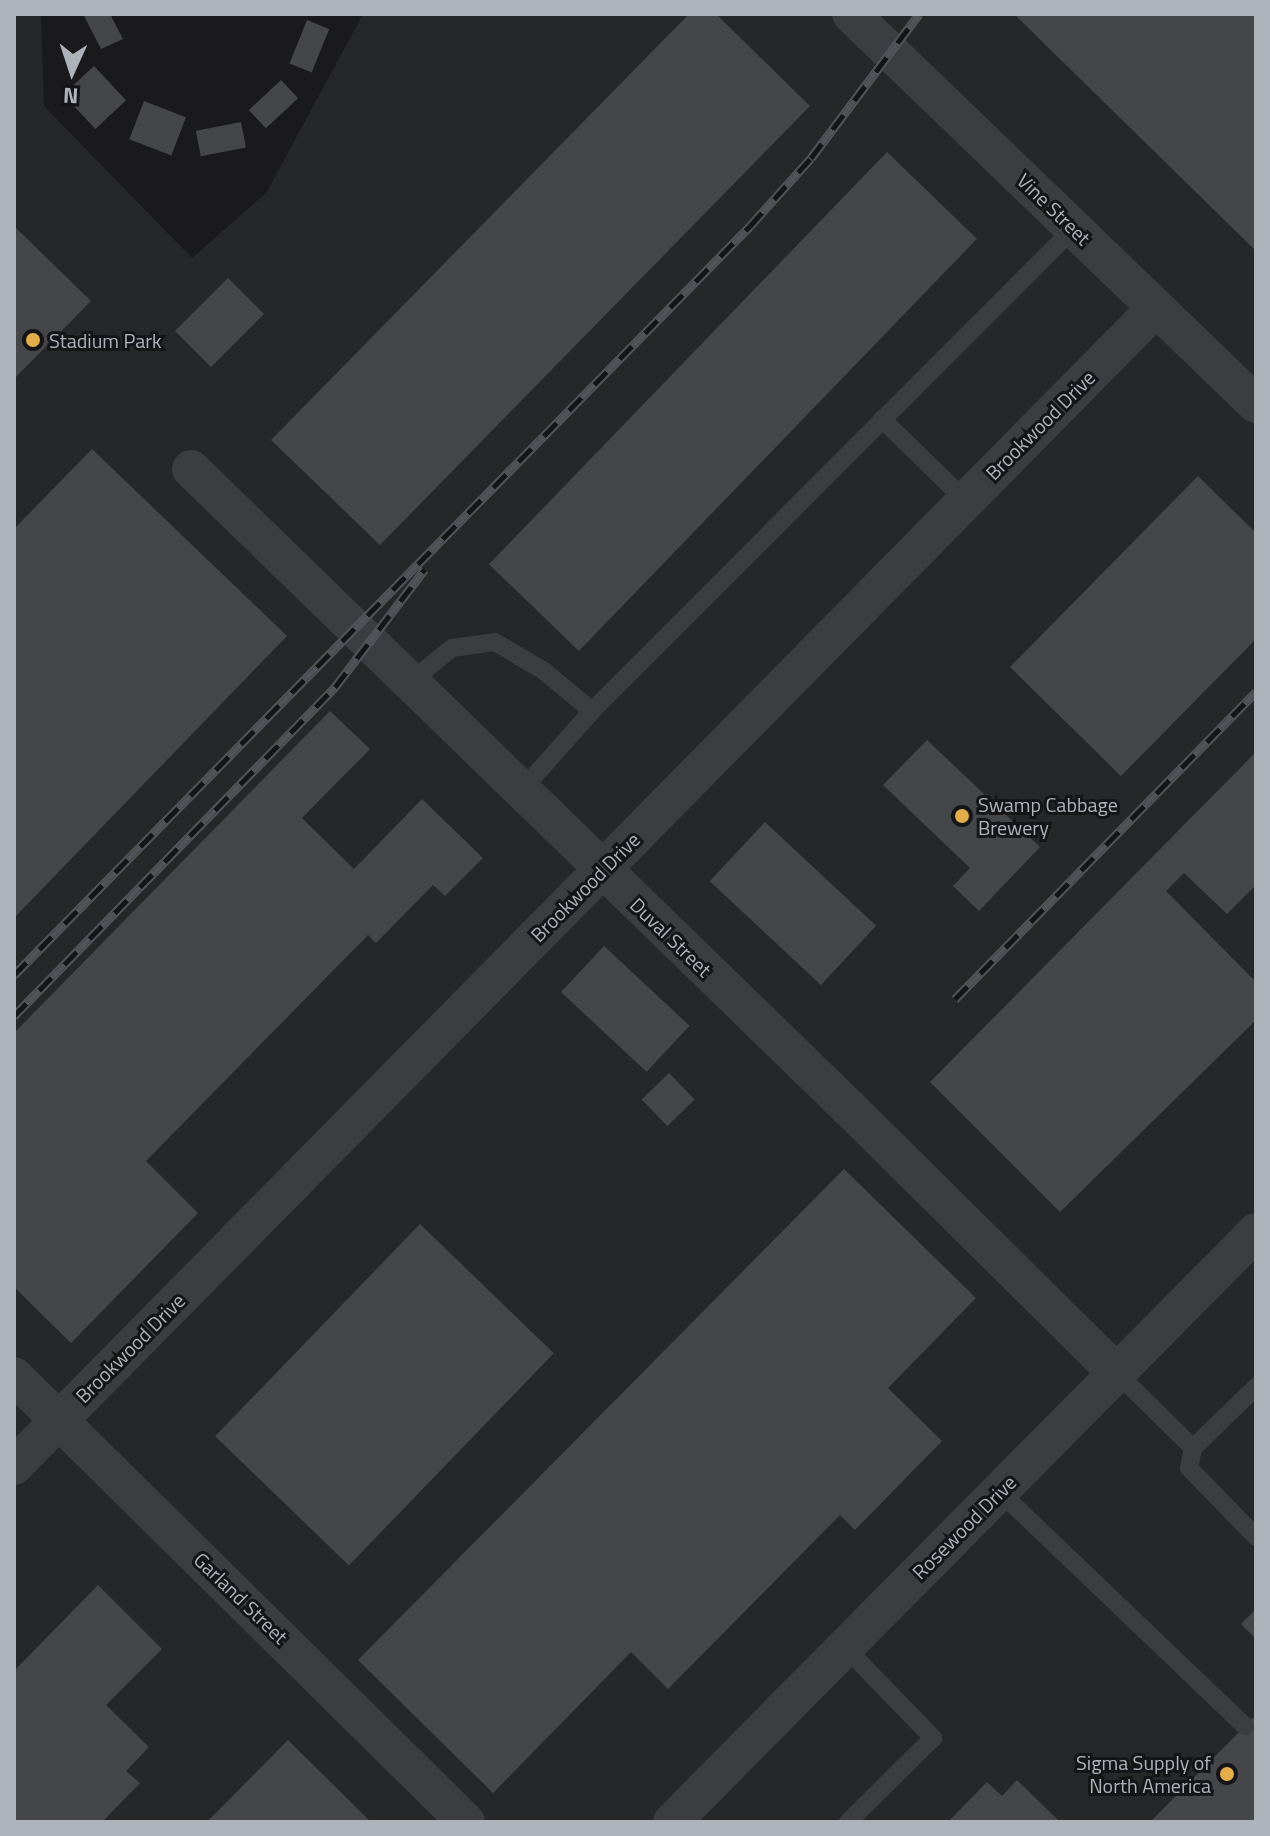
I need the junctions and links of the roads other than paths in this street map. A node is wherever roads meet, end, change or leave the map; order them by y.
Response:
1 (851, 14) edge
2 (1074, 228) junction
3 (1156, 308) junction
4 (1256, 404) edge
5 (882, 419) junction
6 (191, 469) dead end
7 (966, 501) junction
8 (410, 682) junction
9 (592, 711) junction
10 (521, 791) junction
11 (602, 870) junction
12 (1256, 1232) edge
13 (1117, 1373) junction
14 (14, 1376) edge
15 (1256, 1387) edge
16 (59, 1421) junction
17 (1193, 1448) junction
18 (14, 1466) edge
19 (1000, 1492) junction
20 (1256, 1537) edge
21 (845, 1647) junction
22 (1245, 1726) dead end
23 (466, 1822) edge
24 (672, 1822) edge
25 (848, 1822) edge

1 - 2 street, Vine Street
2 - 3 street, Vine Street
2 - 5 lane
3 - 4 street, Vine Street
3 - 7 street, Brookwood Drive
5 - 7 lane
5 - 9 lane
6 - 8 street, Duval Street
7 - 11 street, Brookwood Drive
8 - 9 lane
8 - 10 street, Duval Street
9 - 10 lane
10 - 11 street, Duval Street
11 - 13 street, Duval Street
11 - 16 street, Brookwood Drive
12 - 13 street, Rosewood Drive
13 - 17 lane
13 - 19 street, Rosewood Drive
14 - 16 street, Garland Street
15 - 17 lane
16 - 18 street, Brookwood Drive
16 - 23 street, Garland Street
17 - 20 lane
19 - 21 street, Rosewood Drive
19 - 22 lane
21 - 24 street, Rosewood Drive
21 - 25 lane

